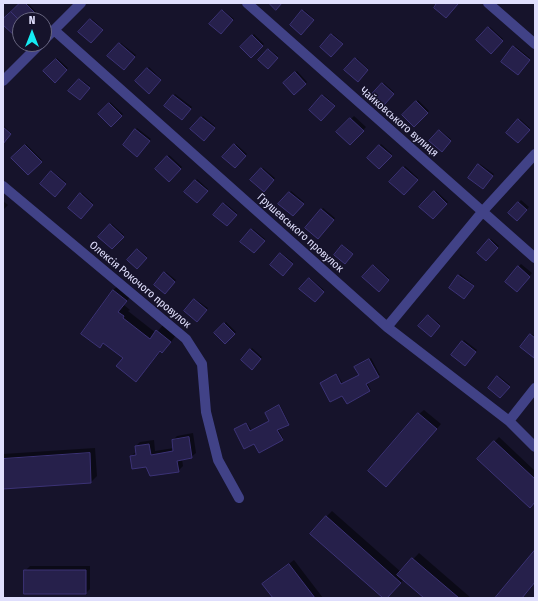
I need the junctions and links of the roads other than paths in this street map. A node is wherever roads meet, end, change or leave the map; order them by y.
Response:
1 (81, 3) edge
2 (247, 3) edge
3 (488, 3) edge
4 (54, 30) joint
5 (535, 44) edge
6 (32, 52) edge
7 (3, 81) edge
8 (535, 154) edge
9 (3, 186) edge
10 (483, 211) junction
11 (535, 258) edge
12 (387, 326) junction
13 (535, 388) edge
14 (509, 421) junction
15 (535, 447) edge
16 (239, 498) dead end

1 - 4 street
2 - 10 street, Чайковського вулиця
3 - 5 street
4 - 12 street, Грушевського провулок
6 - 7 street
8 - 10 street
9 - 16 street, Олексія Рокочого провулок
10 - 11 street, Чайковського вулиця
10 - 12 street
12 - 14 street, Грушевського провулок
13 - 14 street
14 - 15 street, Грушевського провулок

